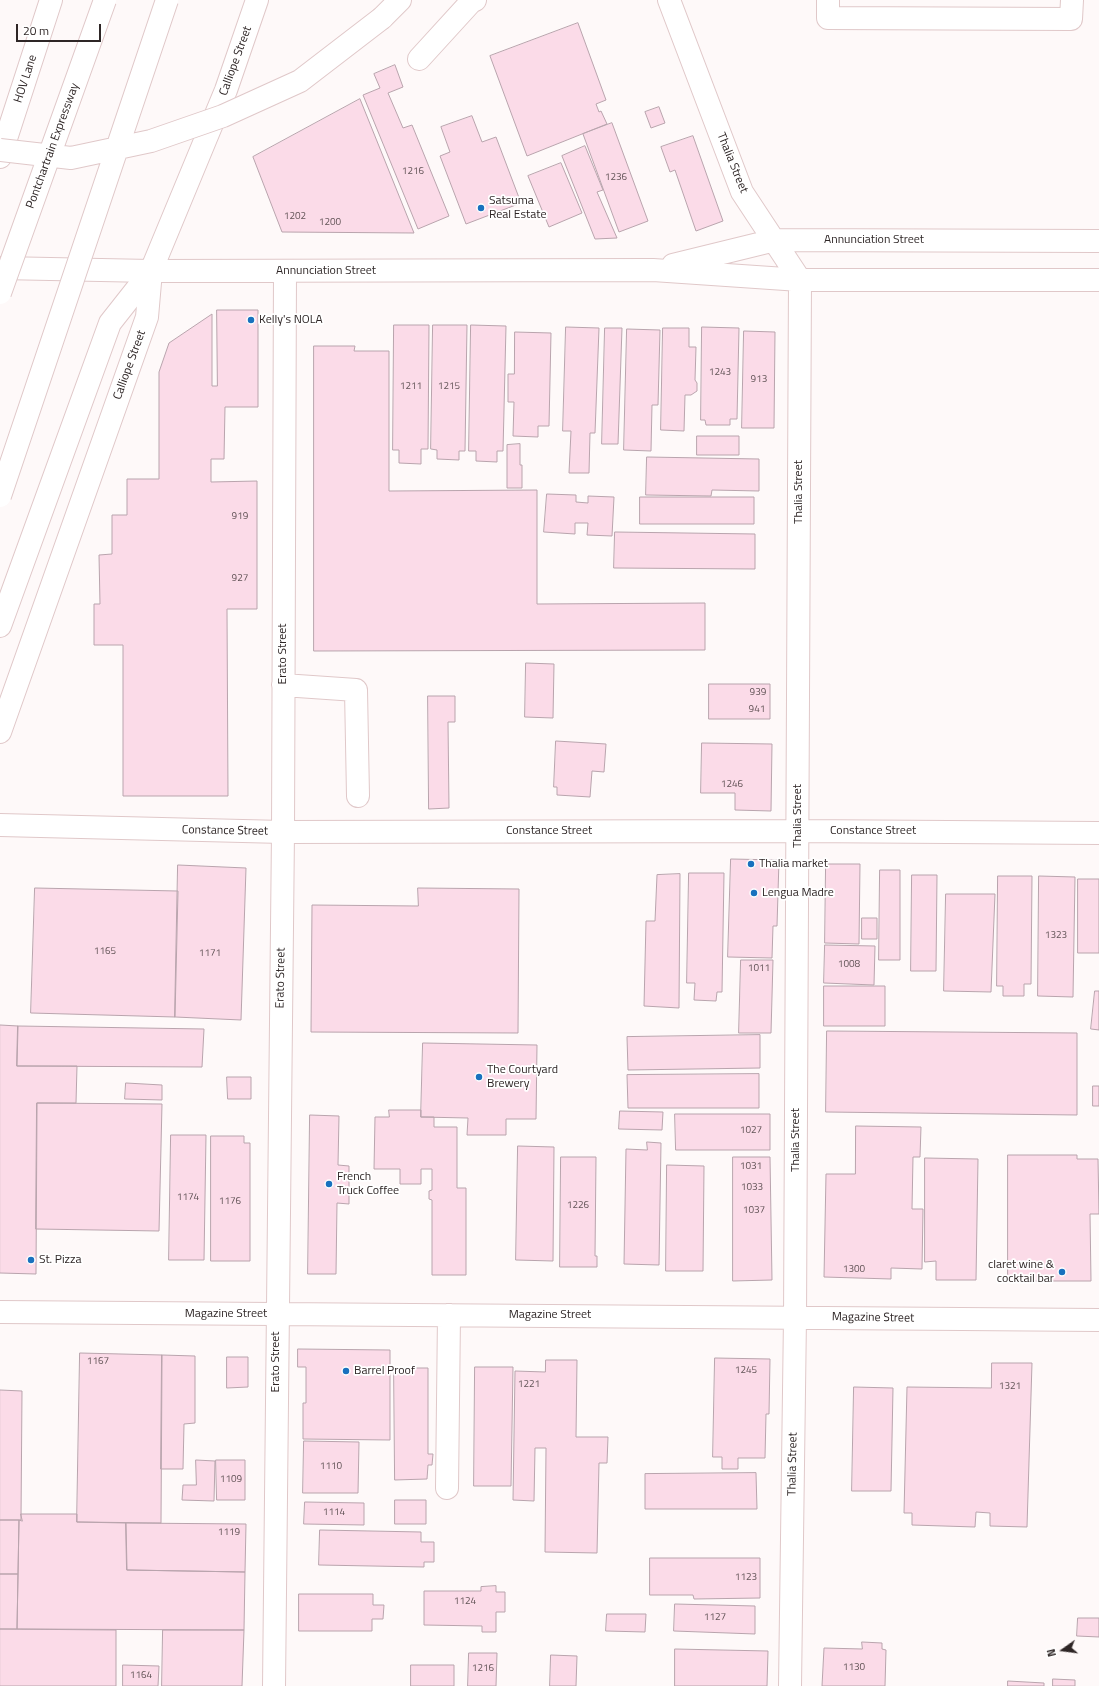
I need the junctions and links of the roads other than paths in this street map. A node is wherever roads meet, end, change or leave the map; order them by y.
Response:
1 (51, 0) edge
2 (106, 0) edge
3 (167, 0) edge
4 (257, 0) edge
5 (400, 0) edge
6 (475, 0) edge
7 (669, 0) edge
8 (828, 0) edge
9 (1072, 0) edge
10 (419, 59) dead end
11 (0, 150) edge
12 (0, 157) edge
13 (775, 240) junction
14 (1099, 241) edge
15 (0, 268) edge
16 (653, 270) junction
17 (151, 271) junction
18 (285, 271) junction
19 (800, 280) junction
20 (1099, 280) edge
21 (0, 293) edge
22 (0, 496) edge
23 (0, 626) edge
24 (283, 685) junction
25 (0, 732) edge
26 (358, 796) dead end
27 (0, 825) edge
28 (798, 831) junction
29 (282, 832) junction
30 (1099, 833) edge
31 (0, 1312) edge
32 (277, 1314) junction
33 (449, 1315) junction
34 (795, 1317) junction
35 (1099, 1320) edge
36 (447, 1488) dead end
37 (274, 1686) edge
38 (790, 1686) edge

1 - 12 main road, HOV Lane
2 - 21 main road, Pontchartrain Expressway, bridge
3 - 22 main road, bridge
4 - 17 main road, Calliope Street
5 - 11 main road, bridge
6 - 10 main road
7 - 13 main road, Thalia Street
8 - 9 main road
13 - 14 main road, Annunciation Street
13 - 16 main road, Annunciation Street
13 - 19 main road, Thalia Street
15 - 17 main road, Annunciation Street
16 - 18 main road, Annunciation Street
16 - 19 main road, Annunciation Street
17 - 18 main road, Annunciation Street
17 - 23 main road
17 - 25 main road, Calliope Street
18 - 24 main road, Erato Street
19 - 20 main road, Annunciation Street
19 - 28 main road, Thalia Street
24 - 26 main road
24 - 29 main road, Erato Street
27 - 29 main road, Constance Street
28 - 29 main road, Constance Street
28 - 30 main road, Constance Street
28 - 34 main road, Thalia Street
29 - 32 main road, Erato Street
31 - 32 main road, Magazine Street
32 - 33 main road, Magazine Street
32 - 37 main road, Erato Street
33 - 34 main road, Magazine Street
33 - 36 main road
34 - 35 main road, Magazine Street
34 - 38 main road, Thalia Street

